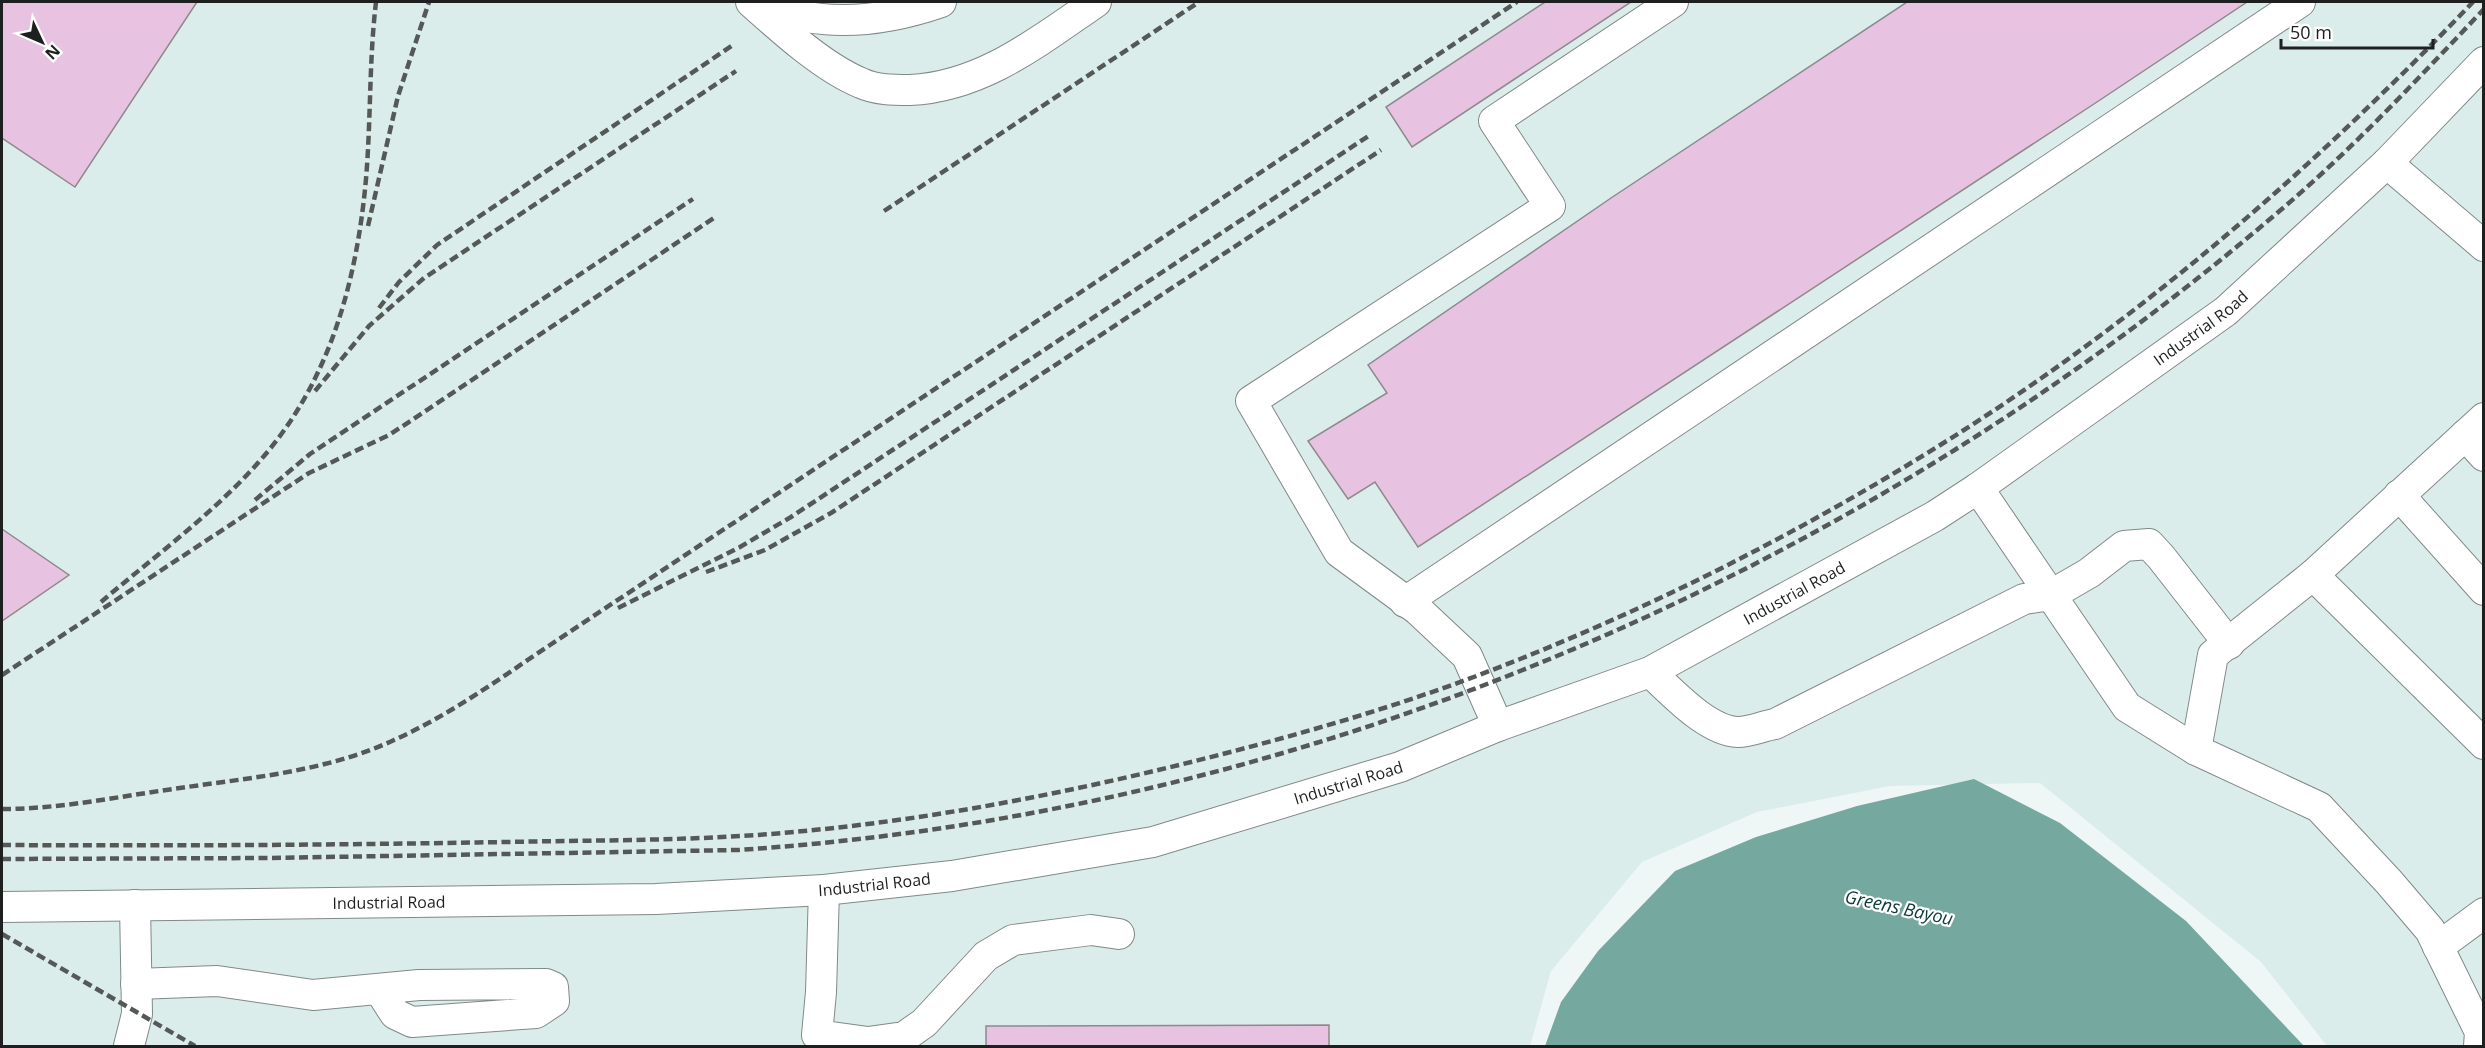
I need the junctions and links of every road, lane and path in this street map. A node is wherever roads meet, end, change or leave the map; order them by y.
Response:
1 (752, 2) edge
2 (757, 2) edge
3 (941, 2) edge
4 (1096, 2) edge
5 (1673, 2) edge
6 (2300, 2) edge
7 (2484, 62) edge
8 (2387, 163) junction
9 (2484, 246) edge
10 (2477, 436) edge
11 (1978, 488) junction
12 (2399, 495) junction
13 (2313, 575) junction
14 (2484, 590) edge
15 (2051, 595) junction
16 (1406, 602) junction
17 (2229, 644) junction
18 (1650, 672) junction
19 (1497, 726) junction
20 (2484, 744) edge
21 (2196, 750) junction
22 (824, 890) junction
23 (135, 905) junction
24 (2, 907) edge
25 (2484, 913) edge
26 (1119, 934) dead end
27 (2438, 947) junction
28 (136, 984) junction
29 (379, 989) junction
30 (814, 1041) edge
31 (129, 1047) edge
32 (2479, 1047) edge

1 - 4 street
2 - 3 street
5 - 16 street
6 - 16 street
7 - 8 street, Industrial Road
8 - 9 street
8 - 11 street, Industrial Road
10 - 12 street
11 - 15 street
11 - 18 street, Industrial Road
12 - 13 street
12 - 14 street
13 - 17 street
13 - 20 street
15 - 17 street
15 - 18 street
15 - 21 street
16 - 19 street
17 - 21 street
18 - 19 street, Industrial Road
19 - 22 street, Industrial Road
21 - 27 street
22 - 23 street, Industrial Road
22 - 30 street
23 - 24 street, Industrial Road
23 - 28 street
25 - 27 street
26 - 30 street
27 - 32 street
28 - 29 street
28 - 31 street
29 - 29 street

